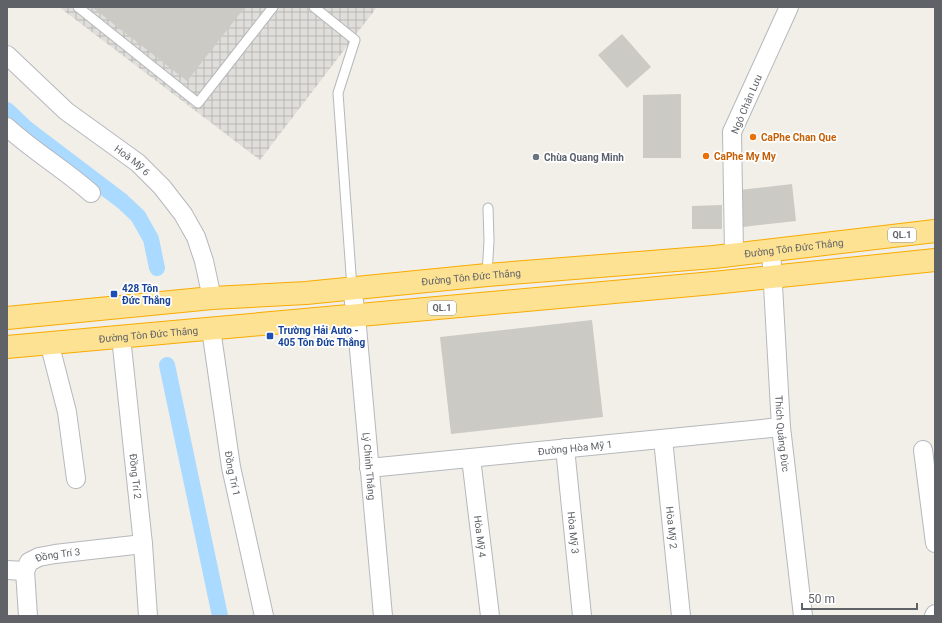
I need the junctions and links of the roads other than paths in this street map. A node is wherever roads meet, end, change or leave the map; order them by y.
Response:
1 (78, 7) edge
2 (273, 7) edge
3 (314, 7) edge
4 (789, 7) edge
5 (7, 55) edge
6 (7, 126) edge
7 (91, 193) dead end
8 (488, 208) dead end
9 (935, 231) edge
10 (771, 250) junction
11 (734, 254) junction
12 (935, 260) edge
13 (487, 275) junction
14 (772, 277) junction
15 (352, 288) junction
16 (212, 298) junction
17 (356, 316) junction
18 (7, 318) edge
19 (211, 329) junction
20 (121, 337) junction
21 (49, 342) junction
22 (7, 347) edge
23 (781, 427) junction
24 (663, 439) junction
25 (565, 448) junction
26 (923, 450) dead end
27 (471, 458) junction
28 (369, 468) junction
29 (76, 479) dead end
30 (935, 543) edge
31 (143, 544) junction
32 (7, 570) edge
33 (25, 571) junction
34 (28, 616) edge
35 (148, 616) edge
36 (264, 616) edge
37 (383, 616) edge
38 (490, 616) edge
39 (582, 616) edge
40 (681, 616) edge
41 (803, 616) edge

1 - 2 lane
3 - 15 lane
4 - 11 street, Ngô Chân Lưu
5 - 16 street, Hoà Mỹ 6
6 - 7 street
8 - 13 lane
9 - 10 highway, Đường Tôn Đức Thắng / QL.1
10 - 11 highway, Đường Tôn Đức Thắng / QL.1
10 - 14 street, Thích Quảng Đức
11 - 13 highway, Đường Tôn Đức Thắng / QL.1
12 - 14 highway, Đường Tôn Đức Thắng / QL.1
13 - 15 highway, Đường Tôn Đức Thắng / QL.1
14 - 17 highway, Đường Tôn Đức Thắng / QL.1
14 - 23 street, Thích Quảng Đức
15 - 16 highway, Đường Tôn Đức Thắng / QL.1
15 - 17 street, Lý Chính Thắng
16 - 18 highway, Đường Tôn Đức Thắng / QL.1
17 - 19 highway, Đường Tôn Đức Thắng / QL.1
17 - 28 street, Lý Chính Thắng
19 - 20 highway, Đường Tôn Đức Thắng / QL.1
19 - 36 street, Đồng Trí 1
20 - 21 highway, Đường Tôn Đức Thắng / QL.1
20 - 31 street, Đồng Trí 2
21 - 22 highway, Đường Tôn Đức Thắng / QL.1
21 - 29 street
23 - 24 street, Đường Hòa Mỹ 1
23 - 41 street, Thích Quảng Đức
24 - 25 street, Đường Hòa Mỹ 1
24 - 40 street, Hòa Mỹ 2
25 - 27 street, Đường Hòa Mỹ 1
25 - 39 street, Hòa Mỹ 3
26 - 30 street
27 - 28 street, Đường Hòa Mỹ 1
27 - 38 street, Hòa Mỹ 4
28 - 37 street, Lý Chính Thắng
31 - 33 street, Đồng Trí 3
31 - 35 street, Đồng Trí 2
32 - 33 street
33 - 34 street, Đồng Trí 3

